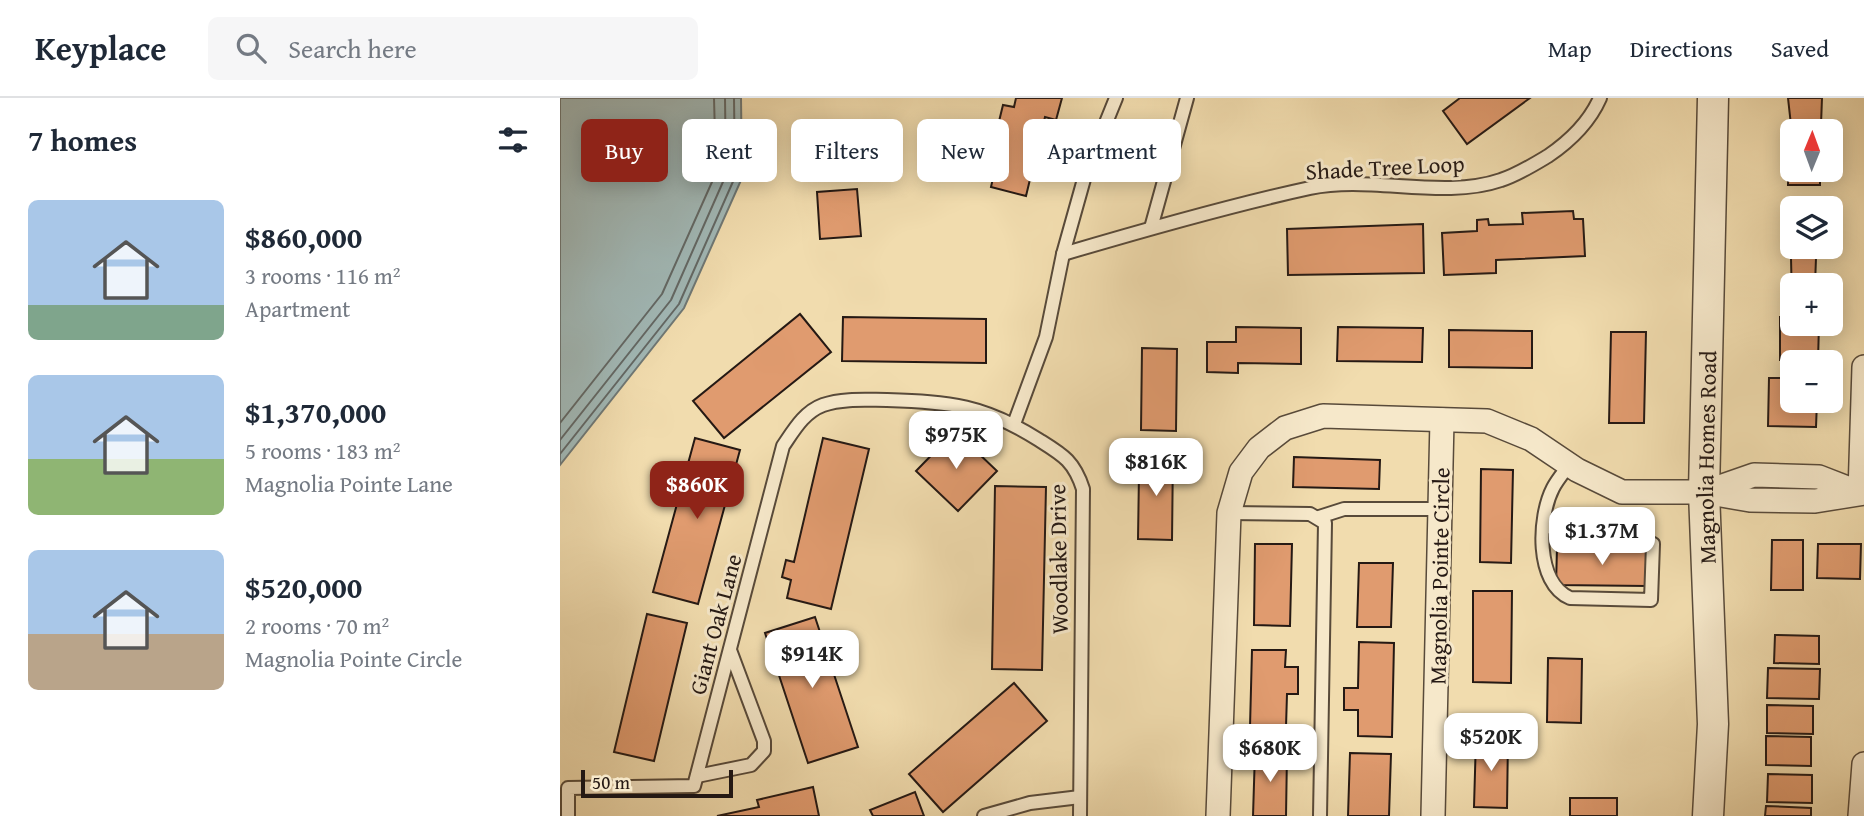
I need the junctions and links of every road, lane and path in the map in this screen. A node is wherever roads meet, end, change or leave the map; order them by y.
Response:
1 (1116, 98) edge
2 (1187, 98) edge
3 (1600, 98) edge
4 (1713, 98) edge
5 (1151, 228) junction
6 (1063, 254) junction
7 (1864, 367) edge
8 (1443, 420) junction
9 (1014, 424) junction
10 (1569, 465) junction
11 (1704, 492) junction
12 (1862, 493) edge
13 (1440, 509) junction
14 (1229, 513) junction
15 (1319, 517) junction
16 (1545, 527) junction
17 (730, 649) junction
18 (1864, 764) edge
19 (697, 776) junction
20 (1080, 797) junction
21 (568, 816) edge
22 (984, 816) edge
23 (1080, 816) edge
24 (1218, 816) edge
25 (1320, 816) edge
26 (1433, 816) edge
27 (1708, 816) edge
28 (1860, 816) edge

1 - 6 lane
2 - 5 lane
3 - 5 lane, Shade Tree Loop
4 - 11 street, Magnolia Homes Road
5 - 6 lane, Shade Tree Loop
6 - 9 lane
7 - 12 street
8 - 10 street
8 - 13 street, Magnolia Pointe Circle
8 - 14 street
9 - 17 lane, Giant Oak Lane
9 - 20 lane, Woodlake Drive
10 - 11 street
10 - 16 lane
11 - 12 street
11 - 27 street, Magnolia Homes Road
13 - 15 lane
13 - 26 street, Magnolia Pointe Circle
14 - 15 lane
14 - 24 street
15 - 25 lane
16 - 16 lane
17 - 19 lane, Giant Oak Lane
17 - 19 lane
18 - 28 street
19 - 21 lane
20 - 22 lane
20 - 23 lane, Woodlake Drive

